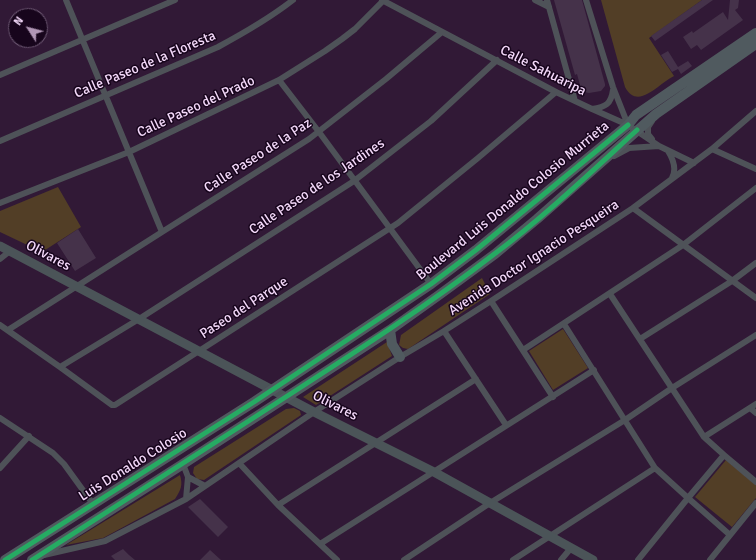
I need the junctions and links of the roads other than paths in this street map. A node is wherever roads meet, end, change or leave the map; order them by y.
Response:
1 (66, 0) edge
2 (174, 0) edge
3 (293, 0) edge
4 (382, 0) edge
5 (535, 0) edge
6 (547, 0) edge
7 (586, 0) edge
8 (549, 7) junction
9 (442, 32) junction
10 (756, 34) edge
11 (82, 40) junction
12 (756, 44) edge
13 (497, 60) junction
14 (0, 75) edge
15 (279, 80) junction
16 (613, 87) junction
17 (556, 92) junction
18 (105, 95) junction
19 (574, 101) junction
20 (592, 109) junction
21 (756, 111) edge
22 (656, 114) junction
23 (632, 127) junction
24 (319, 132) junction
25 (0, 141) edge
26 (659, 146) junction
27 (712, 149) junction
28 (667, 150) junction
29 (128, 152) junction
30 (694, 163) junction
31 (594, 169) junction
32 (756, 169) edge
33 (671, 179) junction
34 (354, 180) junction
35 (756, 188) edge
36 (0, 203) edge
37 (633, 208) junction
38 (389, 229) junction
39 (162, 232) junction
40 (684, 245) junction
41 (0, 246) edge
42 (10, 251) junction
43 (0, 259) edge
44 (756, 263) edge
45 (732, 281) junction
46 (431, 284) junction
47 (76, 287) junction
48 (610, 294) junction
49 (756, 298) edge
50 (492, 301) junction
51 (139, 319) junction
52 (564, 324) junction
53 (0, 325) edge
54 (8, 330) junction
55 (390, 330) junction
56 (444, 332) junction
57 (756, 335) edge
58 (640, 339) junction
59 (524, 350) junction
60 (199, 351) junction
61 (400, 357) junction
62 (60, 367) junction
63 (594, 370) junction
64 (476, 379) junction
65 (672, 388) junction
66 (273, 390) junction
67 (553, 396) junction
68 (286, 397) junction
69 (254, 402) junction
70 (756, 404) edge
71 (750, 408) junction
72 (314, 412) junction
73 (756, 413) edge
74 (257, 416) junction
75 (0, 418) edge
76 (625, 420) junction
77 (506, 425) junction
78 (29, 436) junction
79 (704, 437) junction
80 (376, 442) junction
81 (724, 456) junction
82 (239, 463) junction
83 (183, 464) junction
84 (0, 468) edge
85 (655, 468) junction
86 (434, 472) junction
87 (188, 477) junction
88 (756, 482) edge
89 (205, 486) junction
90 (688, 498) junction
91 (186, 499) junction
92 (490, 503) junction
93 (756, 503) edge
94 (93, 504) junction
95 (278, 505) junction
96 (730, 535) junction
97 (550, 536) junction
98 (320, 544) junction
99 (571, 548) junction
100 (36, 558) edge
101 (5, 560) edge
102 (337, 560) edge
103 (404, 560) edge
104 (513, 560) edge
105 (561, 560) edge
106 (593, 560) edge
107 (638, 560) edge
108 (710, 560) edge

1 - 11 street
2 - 11 street
3 - 18 street, Calle Paseo de la Floresta
4 - 9 street, Calle Sahuaripa
4 - 15 street, Calle Paseo del Prado
5 - 8 street
6 - 8 street
7 - 16 street
8 - 19 street
9 - 13 street, Calle Sahuaripa
9 - 24 street, Calle Paseo de la Paz
10 - 23 main road, Boulevard Luis Donaldo Colosio Murrieta
11 - 14 street
11 - 18 street
12 - 22 main road, Boulevard Luis Donaldo Colosio Murrieta
13 - 17 street, Calle Sahuaripa
13 - 34 street, Calle Paseo de los Jardines
15 - 24 street
15 - 29 street, Calle Paseo del Prado
16 - 20 street
16 - 23 street
17 - 19 street, Calle Sahuaripa
17 - 38 street, Paseo del Parque
18 - 25 street, Calle Paseo de la Floresta
18 - 29 street
19 - 20 street, Calle Sahuaripa
20 - 23 street, Calle Sahuaripa
21 - 27 street, Avenida Doctor Ignacio Pesqueira
22 - 23 main road, Boulevard Luis Donaldo Colosio Murrieta
22 - 26 street
23 - 26 street, Calle Sahuaripa
23 - 31 main road, Boulevard Luis Donaldo Colosio Murrieta
23 - 46 main road, Boulevard Luis Donaldo Colosio Murrieta
24 - 34 street
24 - 39 street, Calle Paseo de la Paz
26 - 28 street, Calle Sahuaripa
26 - 31 street
27 - 30 street, Avenida Doctor Ignacio Pesqueira
27 - 32 street
28 - 30 street, Calle Sahuaripa
28 - 33 street
29 - 36 street, Calle Paseo del Prado
29 - 39 street
30 - 33 street, Avenida Doctor Ignacio Pesqueira
31 - 55 main road, Boulevard Luis Donaldo Colosio Murrieta
33 - 37 street, Avenida Doctor Ignacio Pesqueira
34 - 38 street
34 - 51 street, Calle Paseo de los Jardines
35 - 40 street
37 - 40 street
37 - 50 street, Avenida Doctor Ignacio Pesqueira
38 - 46 street
38 - 60 street, Paseo del Parque
39 - 47 street, Calle Paseo de la Paz
40 - 45 street
40 - 48 street
41 - 42 main road, Olivares
42 - 43 street
42 - 47 main road, Olivares
44 - 45 street
45 - 49 street
45 - 58 street
46 - 66 main road, Boulevard Luis Donaldo Colosio Murrieta
47 - 51 main road, Olivares
47 - 54 street, Calle Paseo de la Paz
48 - 52 street
48 - 58 street
50 - 56 street, Avenida Doctor Ignacio Pesqueira
50 - 59 street
51 - 60 main road, Olivares
51 - 62 street, Calle Paseo de los Jardines
52 - 59 street
52 - 63 street
53 - 54 street
54 - 62 street
55 - 61 main road
55 - 68 main road, Boulevard Luis Donaldo Colosio Murrieta
56 - 61 street, Avenida Doctor Ignacio Pesqueira
56 - 64 street
57 - 65 street
58 - 65 street
59 - 67 street
60 - 62 street, Paseo del Parque
60 - 66 main road, Olivares
61 - 72 street, Avenida Doctor Ignacio Pesqueira
63 - 67 street
63 - 76 street
64 - 77 street
64 - 80 street
65 - 76 street
65 - 79 street
66 - 68 main road, Olivares
66 - 69 main road, Luis Donaldo Colosio
67 - 77 street
68 - 72 main road, Olivares
68 - 74 main road, Luis Donaldo Colosio
69 - 74 main road
69 - 94 main road, Luis Donaldo Colosio
70 - 71 street
71 - 73 street
71 - 79 street
72 - 80 main road, Olivares
72 - 82 street, Avenida Doctor Ignacio Pesqueira
74 - 83 main road, Luis Donaldo Colosio
75 - 78 street
76 - 85 street
76 - 92 street
77 - 86 street
78 - 84 street
78 - 94 street
79 - 81 street
80 - 86 main road, Olivares
80 - 95 street
81 - 88 street
81 - 90 street
82 - 89 street, Avenida Doctor Ignacio Pesqueira
82 - 95 street
83 - 87 street
83 - 100 main road, Luis Donaldo Colosio
85 - 90 street
85 - 97 street
86 - 92 main road, Olivares
86 - 98 street
87 - 89 street
87 - 91 street
89 - 91 street, Avenida Doctor Ignacio Pesqueira
90 - 96 street
90 - 107 street
91 - 100 street, Avenida Doctor Ignacio Pesqueira
92 - 97 main road, Olivares
92 - 103 street
93 - 96 street
94 - 101 main road, Luis Donaldo Colosio
95 - 98 street
96 - 108 street
97 - 99 main road, Olivares
97 - 104 street
98 - 102 street
99 - 105 street
99 - 106 main road, Olivares

